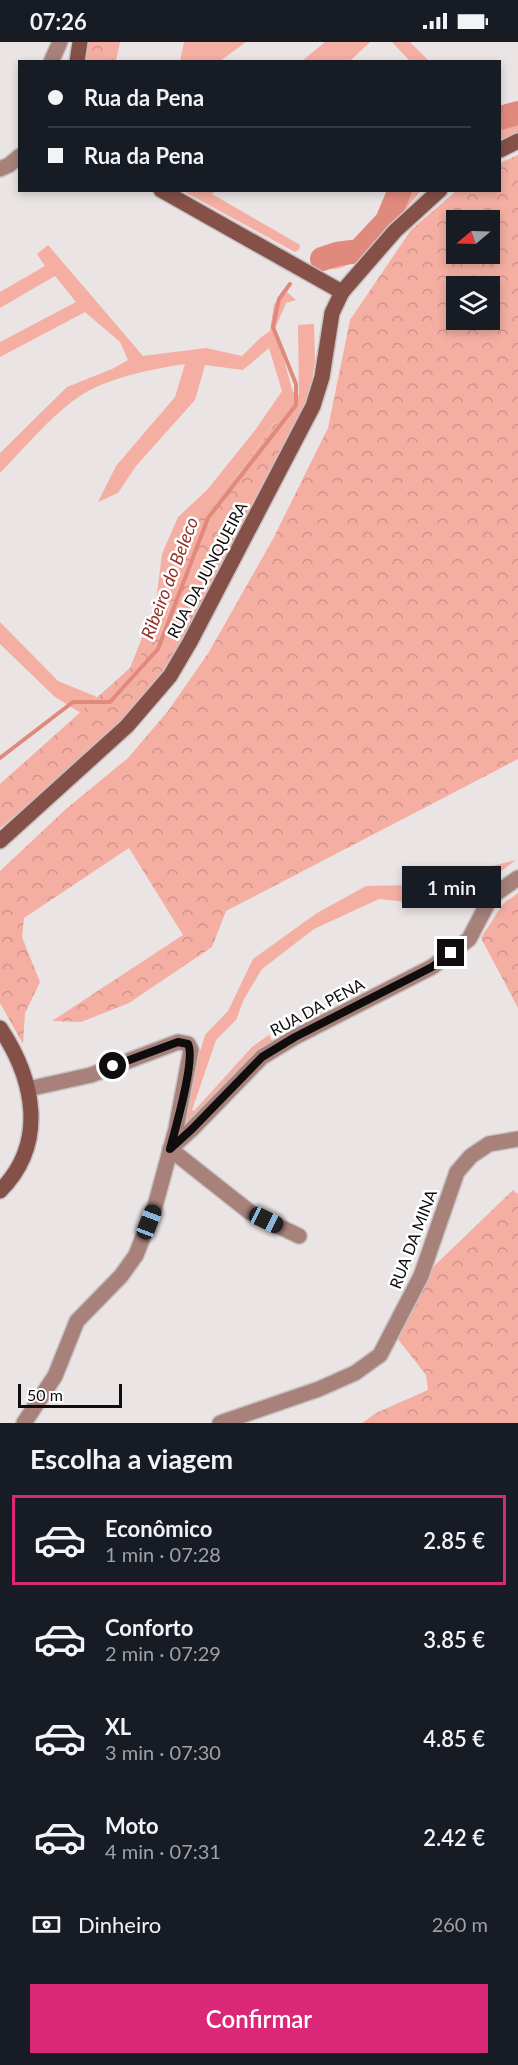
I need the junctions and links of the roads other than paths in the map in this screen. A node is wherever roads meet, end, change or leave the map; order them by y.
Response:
1 (60, 42) edge
2 (80, 42) edge
3 (52, 60) edge
4 (77, 60) edge
5 (518, 141) edge
6 (501, 150) edge
7 (18, 158) edge
8 (0, 169) edge
9 (165, 192) edge
10 (438, 192) edge
11 (342, 292) junction
12 (0, 841) edge
13 (518, 878) edge
14 (0, 1028) edge
15 (28, 1089) junction
16 (518, 1139) edge
17 (170, 1149) junction
18 (0, 1191) edge
19 (299, 1236) dead end
20 (24, 1423) edge
21 (220, 1423) edge

1 - 3 street
2 - 4 main road
5 - 6 main road
7 - 8 street
9 - 11 main road
10 - 11 main road, RUA DA JUNQUEIRA
11 - 12 main road, RUA DA JUNQUEIRA
13 - 17 street, RUA DA PENA
14 - 15 main road
15 - 17 street
15 - 18 main road
16 - 21 street, RUA DA MINA
17 - 19 street
17 - 20 street

